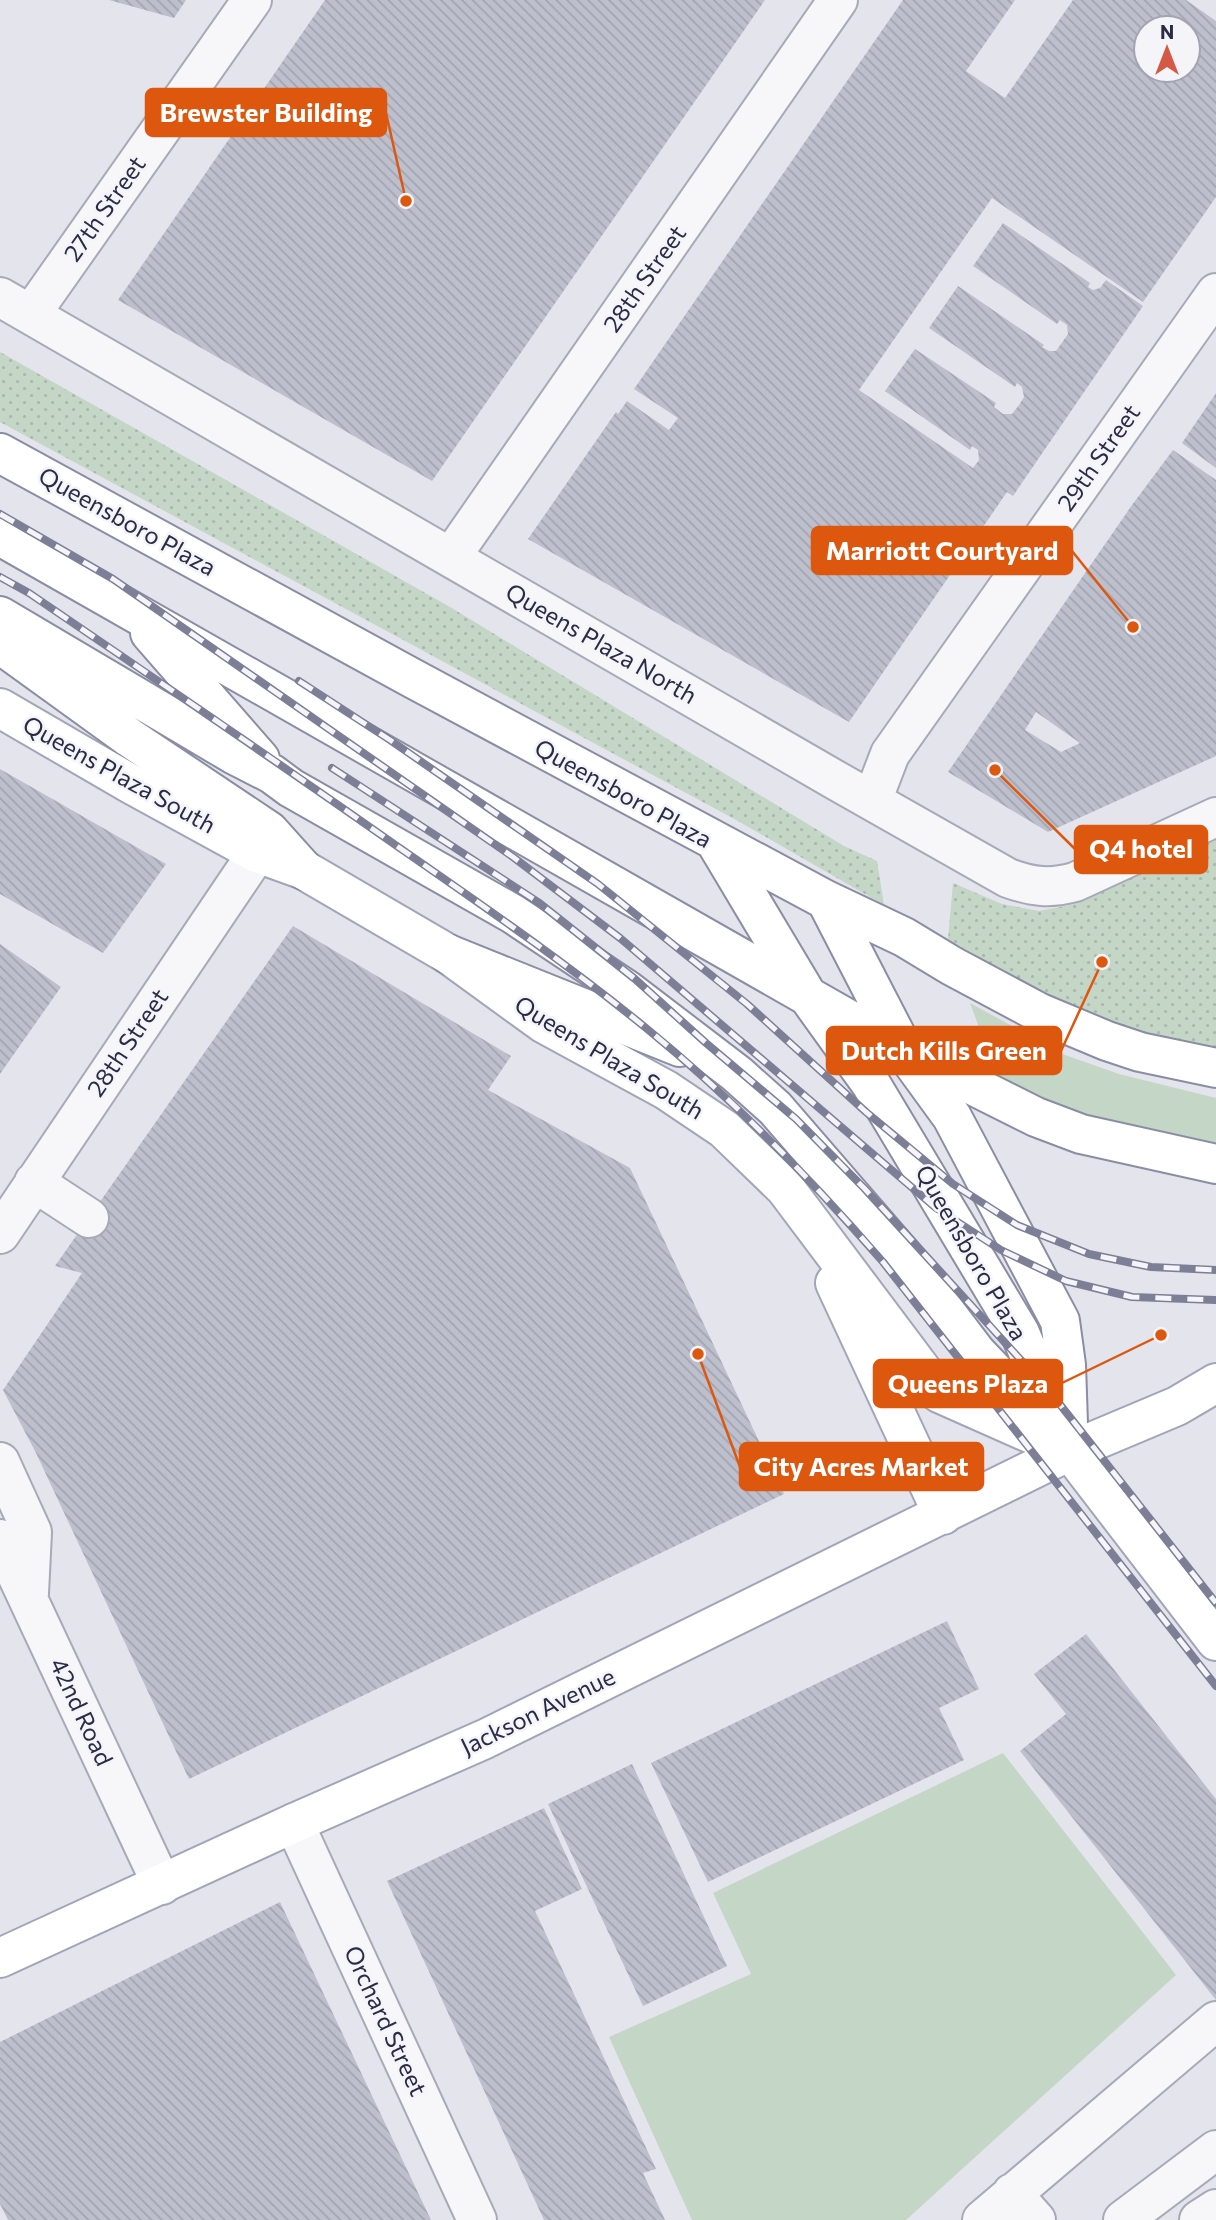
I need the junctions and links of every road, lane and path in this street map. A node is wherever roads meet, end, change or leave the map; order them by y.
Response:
1 (252, 0) edge
2 (838, 0) edge
3 (1216, 293) edge
4 (16, 306) edge
5 (0, 453) edge
6 (0, 536) edge
7 (451, 558) junction
8 (130, 610) junction
9 (0, 616) edge
10 (0, 644) edge
11 (0, 708) edge
12 (272, 774) junction
13 (872, 800) junction
14 (1216, 817) edge
15 (715, 841) junction
16 (257, 853) junction
17 (304, 870) junction
18 (826, 900) junction
19 (448, 954) junction
20 (807, 995) junction
21 (904, 1051) junction
22 (728, 1067) junction
23 (1216, 1068) edge
24 (1216, 1164) edge
25 (34, 1182) junction
26 (785, 1188) junction
27 (89, 1218) dead end
28 (0, 1234) edge
29 (1216, 1383) edge
30 (1070, 1451) junction
31 (0, 1462) edge
32 (943, 1515) junction
33 (0, 1539) edge
34 (28, 1599) junction
35 (1216, 1641) edge
36 (294, 1823) junction
37 (162, 1885) junction
38 (0, 1958) edge
39 (1216, 2021) edge
40 (1216, 2150) edge
41 (1024, 2207) edge
42 (1216, 2209) edge
43 (477, 2220) edge
44 (982, 2220) edge
45 (1123, 2220) edge
46 (1199, 2220) edge

1 - 4 street, 27th Street
2 - 7 street, 28th Street
3 - 13 street, 29th Street
4 - 7 street, Queens Plaza North
5 - 15 main road, Queensboro Plaza
6 - 8 main road
7 - 13 street, Queens Plaza North
8 - 12 main road
8 - 20 main road
9 - 12 main road, Queensboro Plaza
10 - 17 main road
11 - 16 main road, Queens Plaza South
12 - 22 main road, Queensboro Plaza
13 - 14 street, Queens Plaza North
15 - 18 main road
15 - 20 main road, Queensboro Plaza
16 - 17 main road, Queens Plaza South
16 - 25 street, 28th Street
17 - 19 main road, Queens Plaza South
18 - 21 main road
18 - 23 main road
19 - 22 main road
19 - 26 main road, Queens Plaza South
20 - 21 main road
20 - 30 main road, Queensboro Plaza
21 - 24 main road
21 - 30 main road
22 - 30 main road, Queensboro Plaza
25 - 27 street
25 - 28 street, 28th Street
26 - 30 main road, Queens Plaza South
26 - 32 main road
29 - 30 main road, Jackson Avenue
30 - 32 main road, Jackson Avenue
30 - 35 main road
31 - 34 street
32 - 36 main road, Jackson Avenue
33 - 34 street, 42nd Road
34 - 37 street, 42nd Road
36 - 37 main road, Jackson Avenue
36 - 43 street, Orchard Street
37 - 38 main road, Jackson Avenue
39 - 41 street
40 - 45 street
41 - 44 street
42 - 46 street

